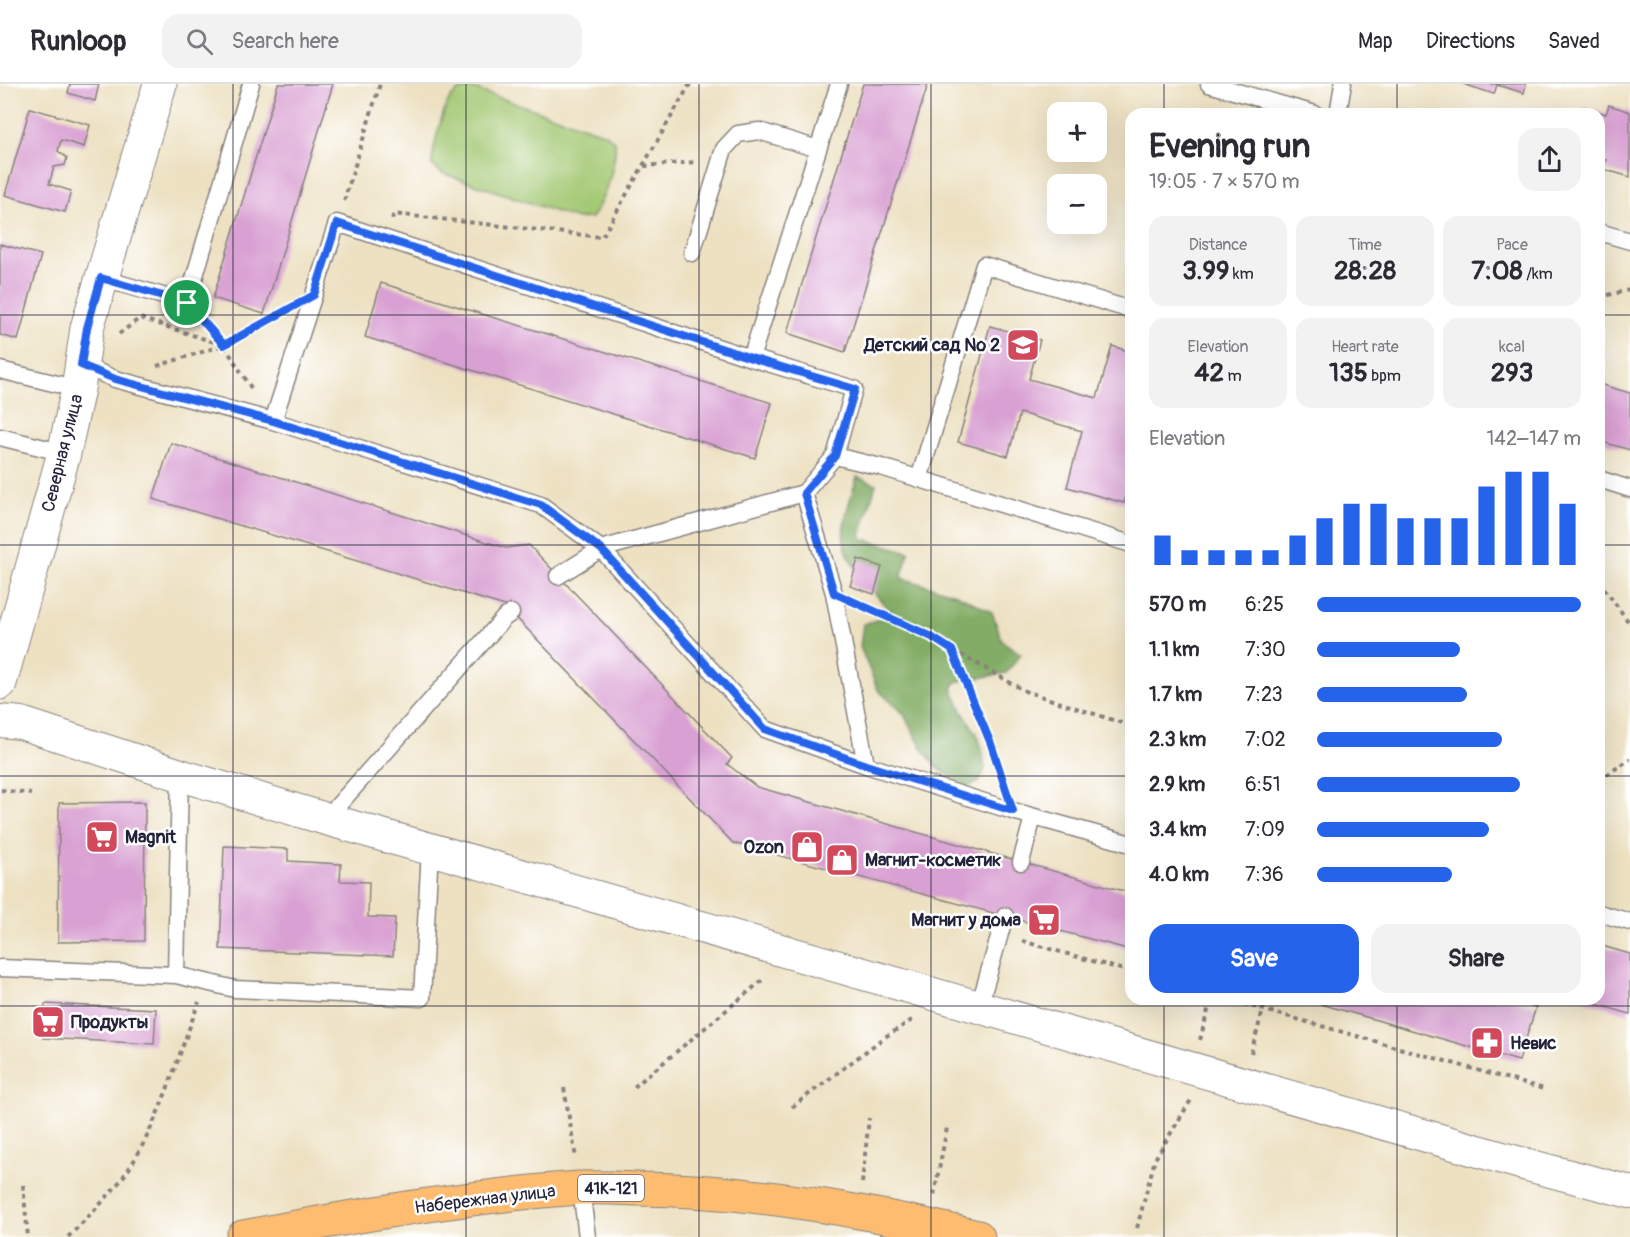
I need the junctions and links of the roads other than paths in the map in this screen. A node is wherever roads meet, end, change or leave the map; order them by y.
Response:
1 (160, 84) edge
2 (251, 84) edge
3 (839, 84) edge
4 (1209, 84) edge
5 (1343, 84) edge
6 (1294, 108) edge
7 (1339, 108) edge
8 (818, 149) junction
9 (1605, 234) edge
10 (1630, 241) edge
11 (692, 253) dead end
12 (101, 278) junction
13 (1125, 308) edge
14 (751, 358) junction
15 (0, 370) edge
16 (79, 377) junction
17 (273, 421) junction
18 (0, 437) edge
19 (64, 453) junction
20 (835, 456) junction
21 (919, 479) junction
22 (1605, 481) edge
23 (1630, 489) edge
24 (804, 493) junction
25 (1125, 542) edge
26 (601, 549) junction
27 (558, 576) dead end
28 (512, 613) dead end
29 (0, 682) edge
30 (0, 721) edge
31 (866, 765) junction
32 (180, 775) junction
33 (1033, 817) junction
34 (326, 819) junction
35 (1125, 842) edge
36 (430, 849) junction
37 (1021, 862) dead end
38 (1605, 915) edge
39 (1005, 916) dead end
40 (1630, 922) edge
41 (0, 968) edge
42 (176, 975) junction
43 (980, 1007) junction
44 (581, 1188) junction
45 (1630, 1192) edge
46 (243, 1237) edge
47 (587, 1237) edge
48 (978, 1237) edge

1 - 12 street, Северная улица
2 - 12 lane
3 - 8 lane
4 - 6 lane
5 - 7 lane
8 - 11 lane
8 - 14 lane
9 - 10 lane
12 - 16 street, Северная улица
13 - 21 lane
14 - 17 lane
14 - 20 lane
15 - 16 lane
16 - 17 lane
16 - 19 street, Северная улица
17 - 26 lane
18 - 19 lane
19 - 29 street, Северная улица
20 - 21 lane
20 - 24 lane
21 - 25 lane
22 - 23 lane
24 - 26 lane
24 - 31 lane
26 - 27 lane
26 - 31 lane
28 - 34 lane
30 - 32 street
31 - 33 lane
32 - 34 street
32 - 42 lane
33 - 35 lane
33 - 37 lane
34 - 36 street
36 - 42 lane
36 - 43 street
38 - 40 lane
39 - 43 lane
41 - 42 lane
43 - 45 street
44 - 46 main road, Набережная улица / 41К-121
44 - 47 lane
44 - 48 main road, Набережная улица / 41К-121

